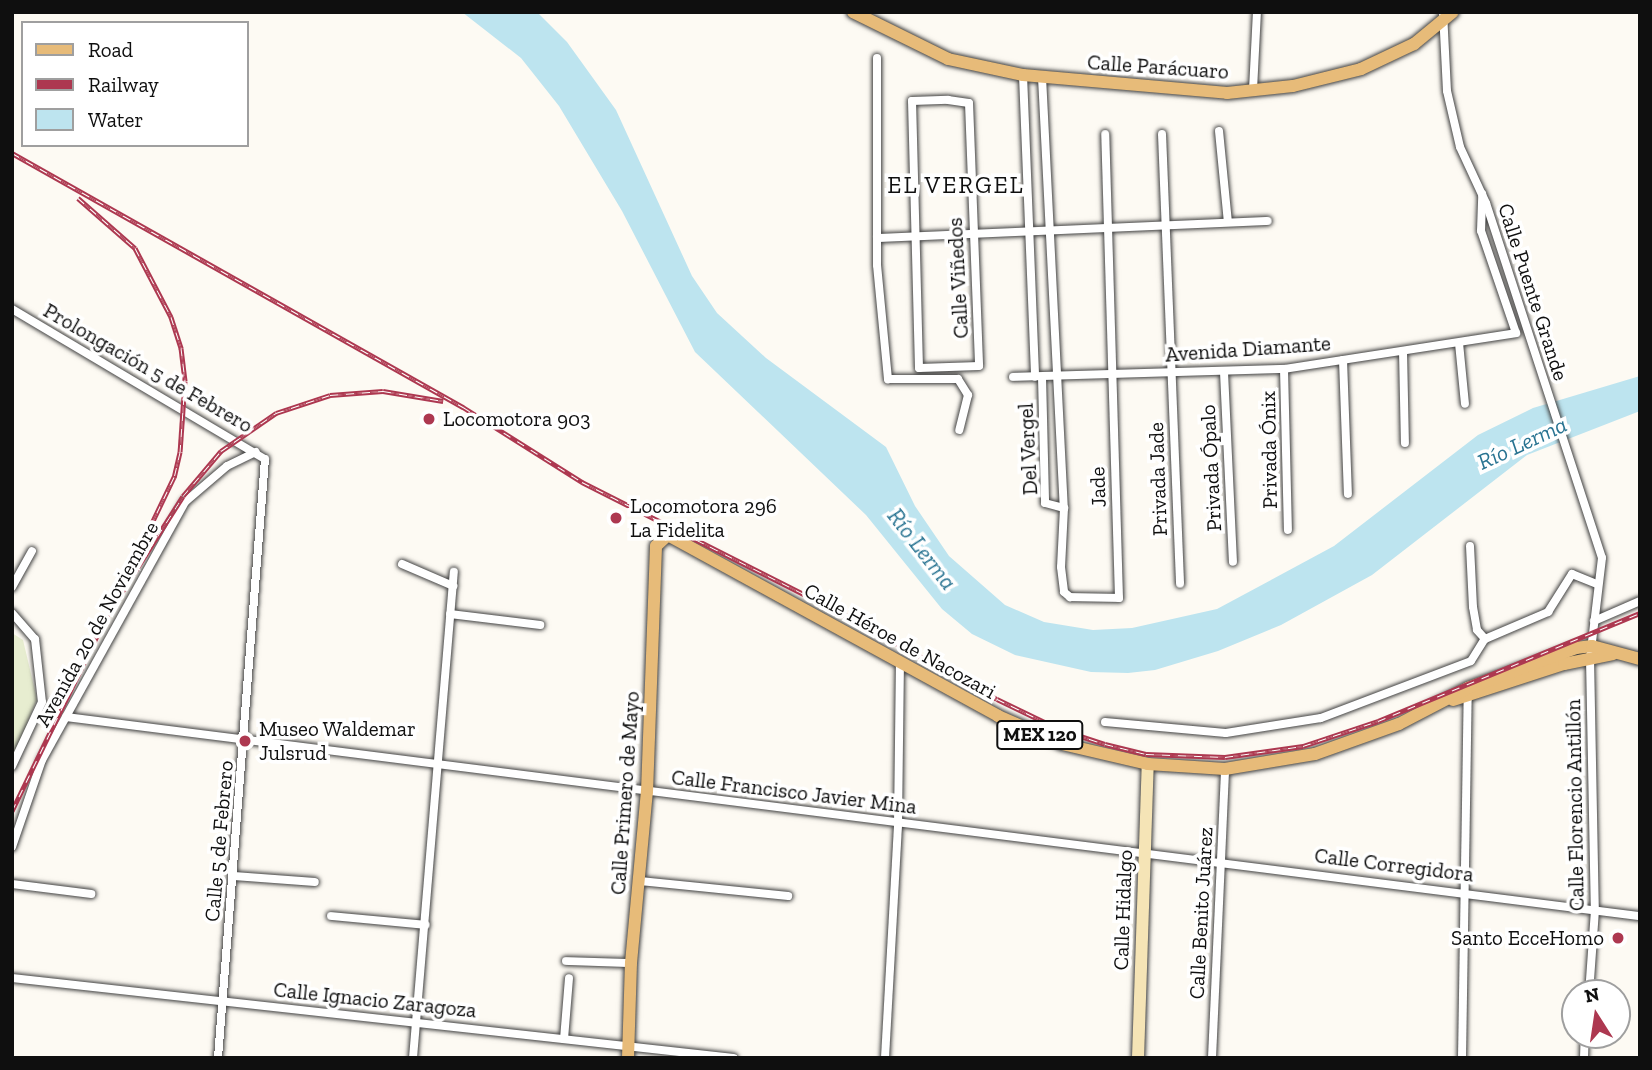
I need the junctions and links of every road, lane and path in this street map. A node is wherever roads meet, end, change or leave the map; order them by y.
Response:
1 (853, 12) edge
2 (1256, 12) edge
3 (1446, 15) edge
4 (877, 58) dead end
5 (1023, 75) junction
6 (1042, 77) junction
7 (1253, 90) junction
8 (1219, 131) dead end
9 (1105, 134) dead end
10 (1162, 134) dead end
11 (1484, 198) junction
12 (1268, 221) dead end
13 (1228, 222) junction
14 (1168, 224) junction
15 (1110, 226) junction
16 (1031, 229) junction
17 (1050, 229) junction
18 (973, 231) junction
19 (913, 233) junction
20 (877, 239) junction
21 (12, 309) edge
22 (1459, 343) junction
23 (1403, 351) junction
24 (1343, 360) junction
25 (1284, 369) junction
26 (1224, 372) junction
27 (1172, 373) junction
28 (1112, 374) junction
29 (1054, 376) junction
30 (1013, 377) dead end
31 (1039, 377) junction
32 (1465, 404) dead end
33 (959, 430) dead end
34 (1405, 443) dead end
35 (256, 452) junction
36 (265, 459) joint
37 (1348, 494) dead end
38 (1064, 508) junction
39 (1288, 530) dead end
40 (668, 535) joint
41 (1470, 546) dead end
42 (32, 551) dead end
43 (1233, 562) dead end
44 (402, 564) dead end
45 (454, 572) dead end
46 (1180, 584) dead end
47 (1597, 584) junction
48 (453, 586) junction
49 (12, 587) edge
50 (1119, 597) joint
51 (1640, 601) edge
52 (12, 613) edge
53 (450, 614) junction
54 (1594, 621) junction
55 (540, 625) dead end
56 (1485, 639) junction
57 (1591, 652) junction
58 (1640, 659) edge
59 (900, 663) junction
60 (1468, 693) junction
61 (66, 717) junction
62 (1105, 722) dead end
63 (244, 742) junction
64 (1148, 764) junction
65 (12, 766) edge
66 (440, 766) junction
67 (1224, 769) junction
68 (647, 792) junction
69 (898, 823) junction
70 (12, 847) edge
71 (1143, 852) junction
72 (1222, 861) junction
73 (234, 876) junction
74 (640, 881) junction
75 (315, 883) dead end
76 (12, 884) edge
77 (1467, 891) junction
78 (91, 894) dead end
79 (788, 896) dead end
80 (1595, 910) junction
81 (331, 916) dead end
82 (1640, 916) edge
83 (426, 925) junction
84 (566, 961) dead end
85 (631, 963) junction
86 (12, 978) edge
87 (569, 978) dead end
88 (1590, 979) edge
89 (223, 1001) junction
90 (417, 1021) junction
91 (564, 1039) junction
92 (628, 1052) edge
93 (218, 1058) edge
94 (413, 1058) edge
95 (734, 1058) edge
96 (884, 1058) edge
97 (1138, 1058) edge
98 (1212, 1058) edge
99 (1462, 1058) edge

1 - 5 main road, Calle Parácuaro
2 - 7 street
3 - 7 main road, Calle Parácuaro
3 - 11 street, Calle Puente Grande
4 - 20 street
5 - 6 main road, Calle Parácuaro
5 - 16 street
6 - 7 main road, Calle Parácuaro
6 - 17 street, Del Vergel
8 - 13 street
9 - 15 street, Jade
10 - 14 street, Privada Jade
11 - 22 street, Avenida Diamante
11 - 47 street, Calle Puente Grande
12 - 13 street
13 - 14 street
14 - 15 street
14 - 27 street, Privada Jade
15 - 17 street
15 - 28 street, Jade
16 - 17 street
16 - 18 street
16 - 31 street
17 - 29 street, Del Vergel
18 - 19 street
18 - 19 street, Calle Viñedos
18 - 19 street, Calle Viñedos
19 - 20 street
20 - 33 street
21 - 35 street, Prolongación 5 de Febrero
22 - 23 street, Avenida Diamante
22 - 32 street
23 - 24 street, Avenida Diamante
23 - 34 street
24 - 25 street, Avenida Diamante
24 - 37 street
25 - 26 street, Avenida Diamante
25 - 39 street, Privada Ónix
26 - 27 street, Avenida Diamante
26 - 43 street, Privada Ópalo
27 - 28 street, Avenida Diamante
27 - 46 street, Privada Jade
28 - 29 street, Avenida Diamante
28 - 50 street, Jade
29 - 31 street, Avenida Diamante
29 - 38 street, Del Vergel
30 - 31 street, Avenida Diamante
31 - 38 street, Del Vergel
35 - 36 street, Prolongación 5 de Febrero
35 - 61 street, Avenida 20 de Noviembre
36 - 63 street, Calle 5 de Febrero
38 - 50 street, Del Vergel
40 - 59 main road, Calle Héroe de Nacozari / MEX 120
40 - 68 main road, Calle Primero de Mayo / MEX 120
41 - 56 street
42 - 49 street
44 - 48 street
45 - 48 street
47 - 54 street, Calle Puente Grande
47 - 56 street
48 - 53 street
51 - 54 street
52 - 65 street, Avenida 20 de Noviembre
53 - 55 street
53 - 66 street
54 - 57 street, Calle Puente Grande
56 - 62 street
57 - 58 main road
57 - 60 main road, Calle Héroe de Nacozari / MEX 120
57 - 80 street, Calle Florencio Antillón
59 - 64 main road, Calle Héroe de Nacozari / MEX 120
59 - 69 street
60 - 67 main road, Calle Héroe de Nacozari / MEX 120
60 - 77 street
61 - 63 street, Calle Francisco Javier Mina
61 - 70 street, Avenida 20 de Noviembre
63 - 66 street, Calle Francisco Javier Mina
63 - 73 street, Calle 5 de Febrero
64 - 67 main road, Calle Héroe de Nacozari / MEX 120
64 - 71 street, Calle Hidalgo
66 - 68 street, Calle Francisco Javier Mina
66 - 83 street
67 - 72 street, Calle Benito Juárez
68 - 69 street, Calle Francisco Javier Mina
68 - 74 main road, Calle Primero de Mayo / MEX 120
69 - 71 street, Calle Francisco Javier Mina
69 - 96 street
71 - 72 street, Calle Corregidora
71 - 97 street, Calle Hidalgo
72 - 77 street, Calle Corregidora
72 - 98 street, Calle Benito Juárez
73 - 75 street
73 - 89 street, Calle 5 de Febrero
74 - 79 street
74 - 85 main road, Calle Primero de Mayo / MEX 120
76 - 78 street
77 - 80 street, Calle Corregidora
77 - 99 street
80 - 82 street, Calle Corregidora
80 - 88 street, Calle Florencio Antillón
81 - 83 street
83 - 90 street
84 - 85 street
85 - 92 main road, Calle Primero de Mayo / MEX 120
86 - 89 street, Calle Ignacio Zaragoza
87 - 91 street
89 - 90 street, Calle Ignacio Zaragoza
89 - 93 street, Calle 5 de Febrero
90 - 91 street, Calle Ignacio Zaragoza
90 - 94 street
91 - 92 street, Calle Ignacio Zaragoza
92 - 95 street, Calle Ignacio Zaragoza

